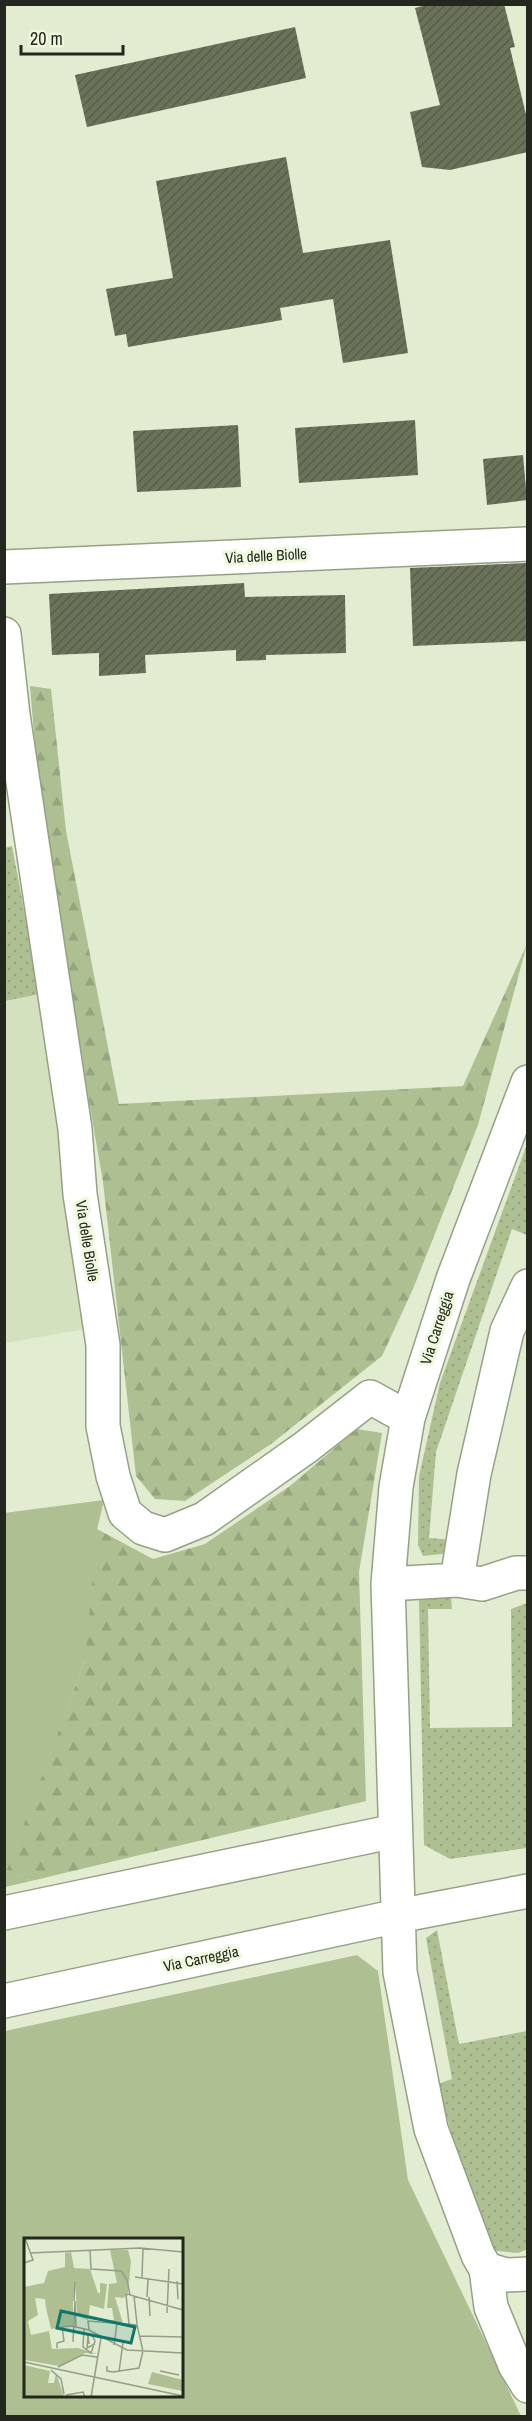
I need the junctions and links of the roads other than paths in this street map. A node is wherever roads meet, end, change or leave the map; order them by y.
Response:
1 (528, 544) edge
2 (4, 567) edge
3 (4, 634) edge
4 (528, 1082) edge
5 (528, 1286) edge
6 (408, 1418) junction
7 (528, 1573) edge
8 (457, 1580) junction
9 (388, 1584) junction
10 (395, 1831) junction
11 (528, 1891) edge
12 (4, 1913) edge
13 (398, 1916) junction
14 (4, 2001) edge
15 (486, 2269) junction
16 (528, 2274) edge
17 (528, 2386) edge

1 - 2 street, Via delle Biolle
3 - 6 street, Via delle Biolle
4 - 6 street, Via Carreggia
5 - 8 street
6 - 9 street, Via Carreggia
7 - 8 street
8 - 9 street
9 - 10 street, Via Carreggia
10 - 12 street
10 - 13 street, Via Carreggia
11 - 13 street, Via Carreggia
13 - 14 street, Via Carreggia
13 - 15 street, Via Carreggia
15 - 16 street
15 - 17 street, Via Carreggia

